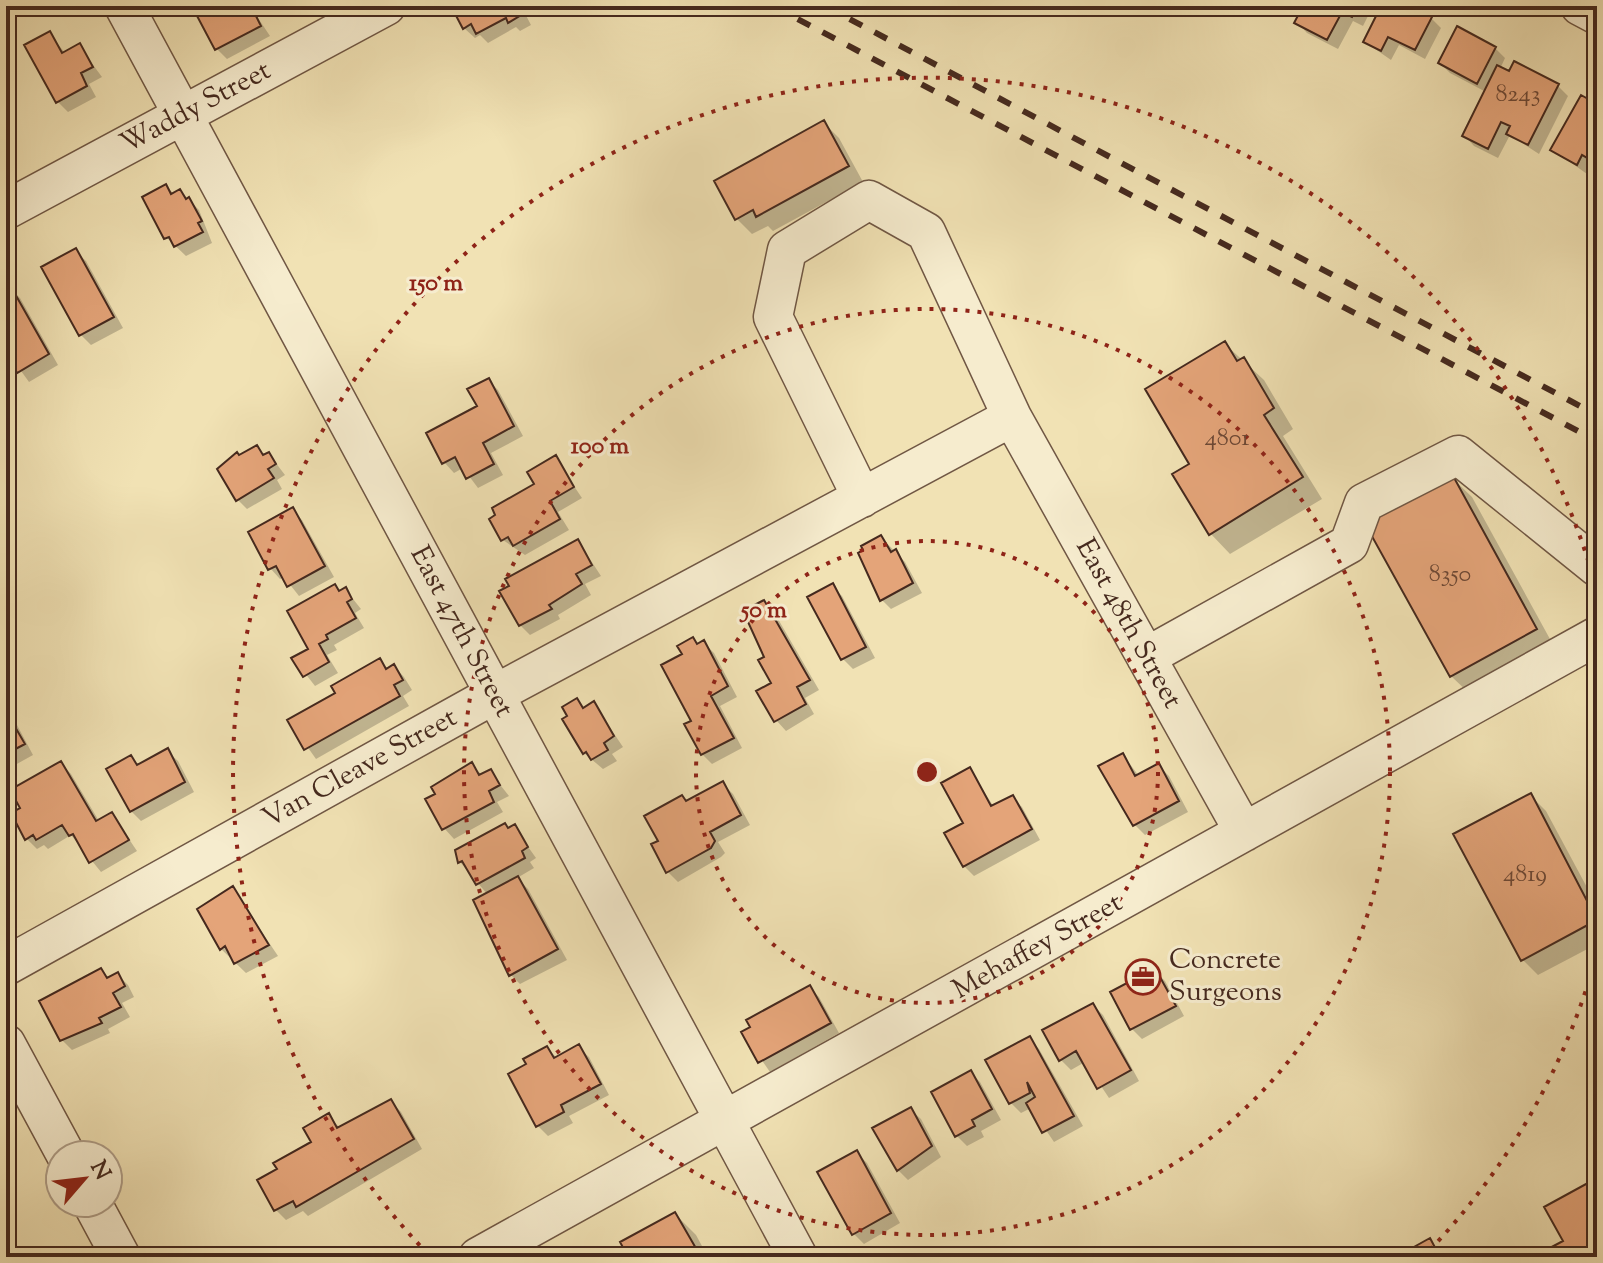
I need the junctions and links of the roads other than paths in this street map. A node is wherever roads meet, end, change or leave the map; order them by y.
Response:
1 (124, 6) edge
2 (386, 6) edge
3 (1580, 6) edge
4 (1597, 15) edge
5 (183, 115) junction
6 (6, 210) edge
7 (1012, 417) junction
8 (862, 498) junction
9 (1597, 567) edge
10 (1597, 636) edge
11 (1146, 657) junction
12 (495, 694) junction
13 (1244, 832) junction
14 (6, 966) edge
15 (6, 1044) edge
16 (725, 1121) junction
17 (57, 1139) edge
18 (101, 1219) edge
19 (121, 1257) edge
20 (478, 1257) edge
21 (798, 1257) edge

1 - 5 street, East 47th Street
2 - 5 street, Waddy Street
3 - 4 street
5 - 6 street, Waddy Street
5 - 12 street, East 47th Street
7 - 8 street, Van Cleave Street
7 - 8 street, East 48th Street
7 - 11 street, East 48th Street
8 - 12 street, Van Cleave Street
9 - 11 street
10 - 13 street, Mehaffey Street
11 - 13 street, East 48th Street
12 - 14 street, Van Cleave Street
12 - 16 street, East 47th Street
13 - 16 street, Mehaffey Street
15 - 17 street
16 - 20 street, Mehaffey Street
16 - 21 street, East 47th Street
18 - 19 street

